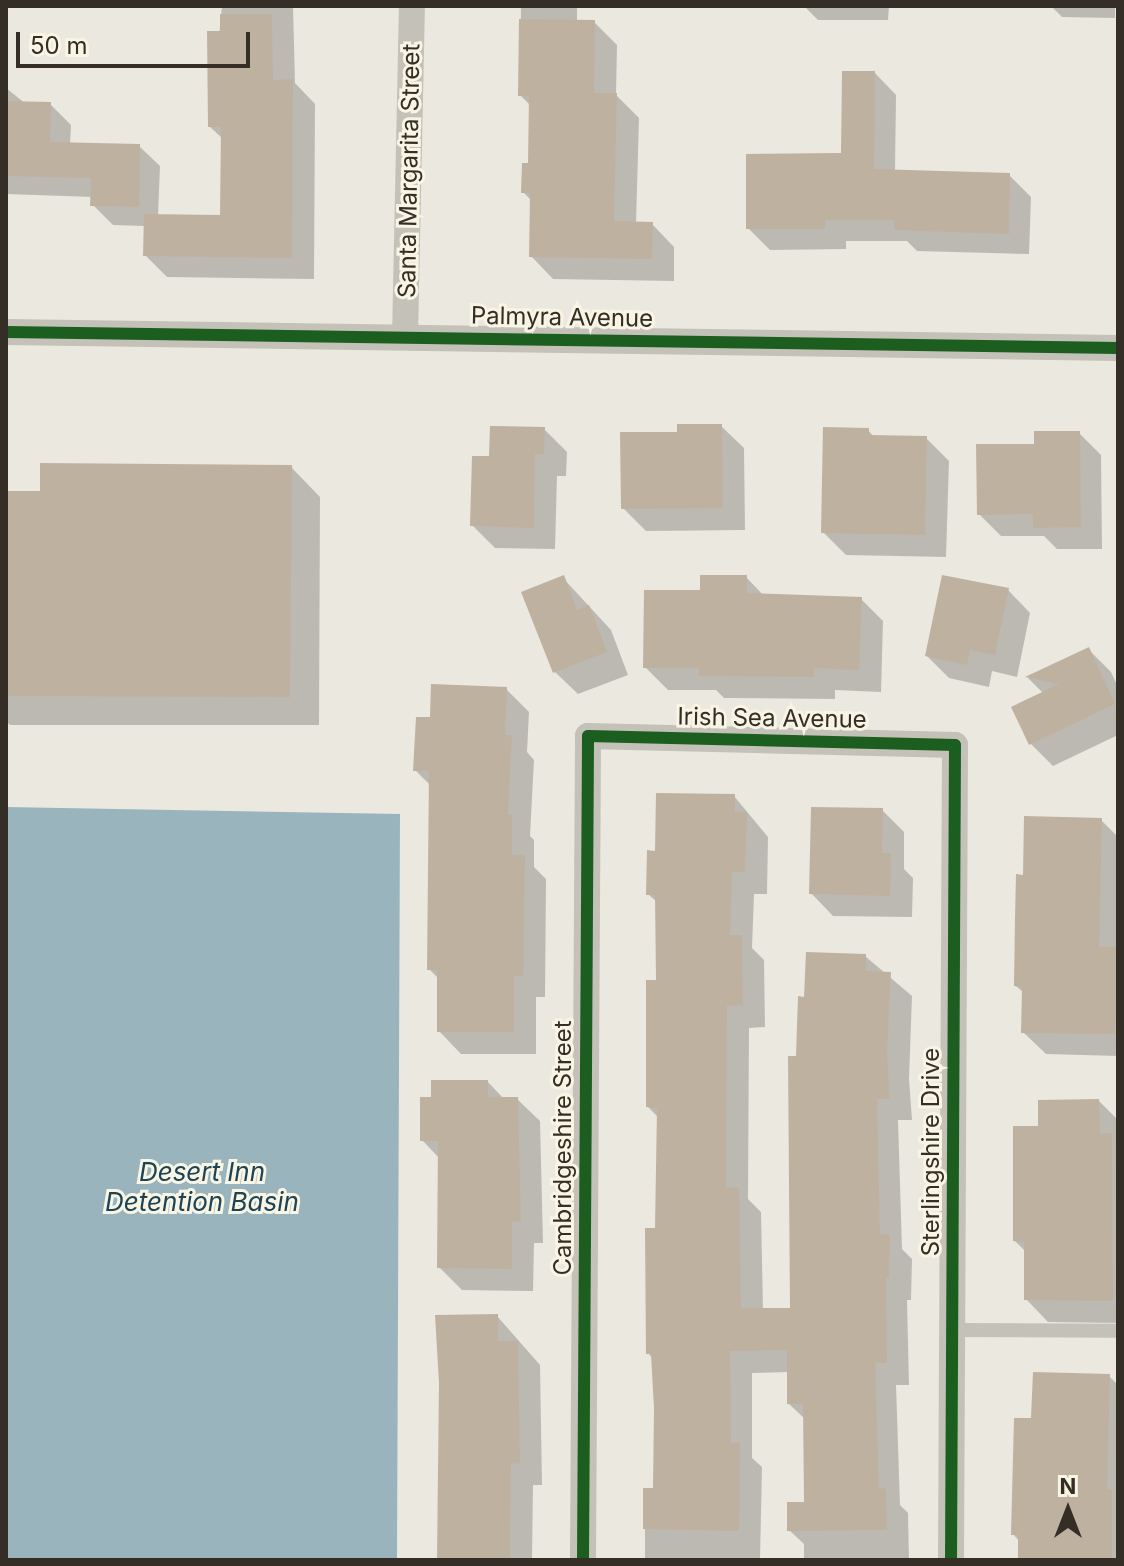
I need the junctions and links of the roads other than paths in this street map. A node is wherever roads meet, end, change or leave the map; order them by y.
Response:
1 (412, 6) edge
2 (6, 332) edge
3 (405, 337) junction
4 (1118, 348) edge
5 (588, 736) joint
6 (955, 745) joint
7 (952, 1330) junction
8 (1118, 1331) edge
9 (583, 1560) edge
10 (951, 1560) edge

1 - 3 street, Santa Margarita Street
2 - 3 street, Palmyra Avenue
3 - 4 street, Palmyra Avenue
5 - 6 street, Irish Sea Avenue
5 - 9 street, Cambridgeshire Street
6 - 7 street, Sterlingshire Drive
7 - 8 lane
7 - 10 street, Sterlingshire Drive

